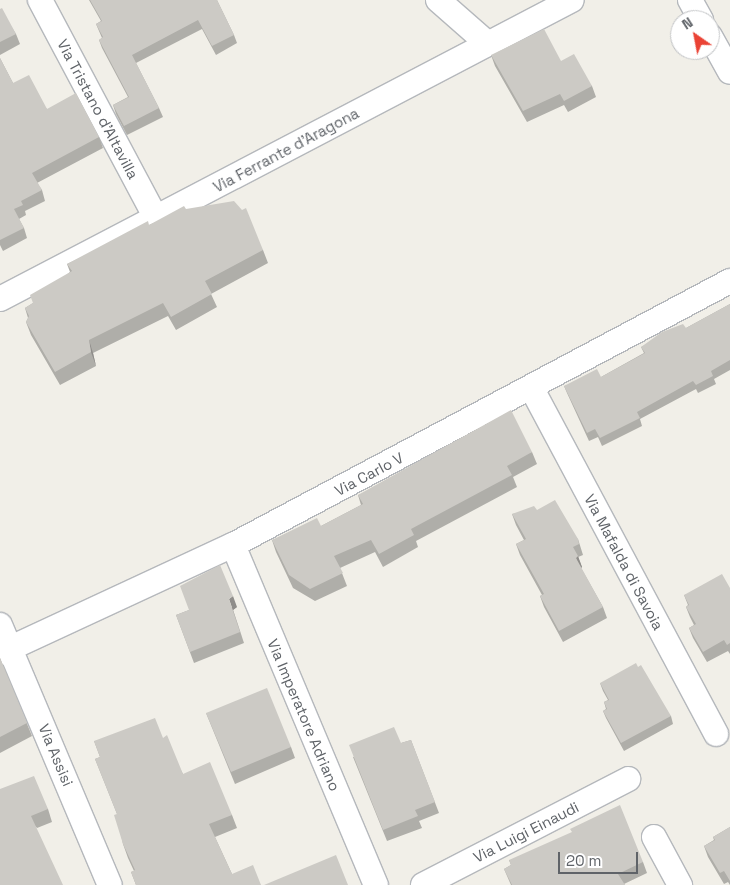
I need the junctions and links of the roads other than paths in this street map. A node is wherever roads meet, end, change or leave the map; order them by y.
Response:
1 (40, 0) edge
2 (438, 0) edge
3 (572, 0) edge
4 (488, 44) junction
5 (720, 54) edge
6 (730, 72) edge
7 (156, 218) junction
8 (730, 281) edge
9 (0, 299) edge
10 (532, 389) junction
11 (233, 545) junction
12 (0, 625) edge
13 (6, 650) edge
14 (716, 734) dead end
15 (628, 780) dead end
16 (654, 837) dead end
17 (110, 885) edge
18 (376, 885) edge
19 (423, 885) edge
20 (680, 885) edge

1 - 7 street, Via Tristano d'Altavilla
2 - 4 street
3 - 4 street, Via Ferrante d'Aragona
4 - 7 street, Via Ferrante d'Aragona
5 - 6 street
7 - 9 street, Via Ferrante d'Aragona
8 - 10 street, Via Carlo V
10 - 11 street, Via Carlo V
10 - 14 street, Via Mafalda di Savoia
11 - 13 street, Via Carlo V
11 - 18 street, Via Imperatore Adriano
12 - 13 street, Via Assisi
13 - 17 street, Via Assisi
15 - 19 street, Via Luigi Einaudi
16 - 20 street

